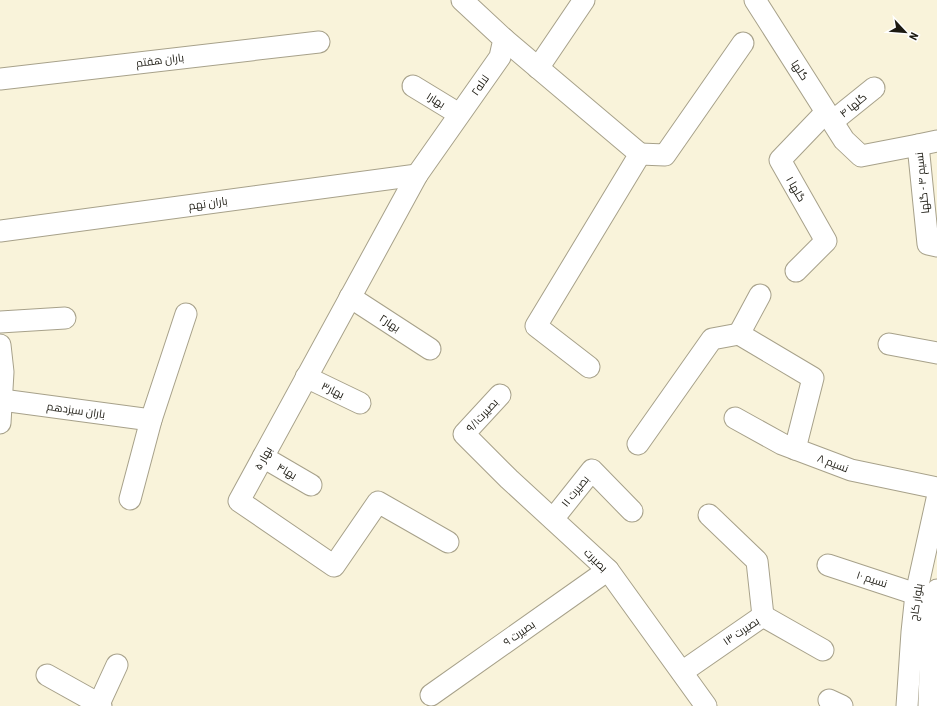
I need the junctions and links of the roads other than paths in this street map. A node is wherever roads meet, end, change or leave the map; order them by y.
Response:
1 (462, 0) edge
2 (584, 0) edge
3 (755, 0) edge
4 (504, 39) junction
5 (320, 42) dead end
6 (743, 43) dead end
7 (538, 68) junction
8 (0, 79) edge
9 (413, 86) dead end
10 (874, 88) dead end
11 (459, 114) junction
12 (830, 116) junction
13 (844, 140) joint
14 (928, 143) edge
15 (640, 154) junction
16 (417, 175) junction
17 (0, 231) edge
18 (937, 246) edge
19 (796, 271) dead end
20 (760, 295) dead end
21 (350, 297) junction
22 (186, 314) dead end
23 (65, 318) dead end
24 (0, 322) edge
25 (739, 334) junction
26 (889, 344) dead end
27 (0, 345) edge
28 (430, 349) dead end
29 (937, 353) edge
30 (589, 367) dead end
31 (306, 377) junction
32 (500, 395) dead end
33 (2, 400) junction
34 (360, 403) dead end
35 (735, 418) dead end
36 (151, 420) junction
37 (0, 423) edge
38 (464, 434) joint
39 (638, 444) dead end
40 (795, 449) junction
41 (263, 457) junction
42 (311, 485) dead end
43 (937, 488) edge
44 (130, 499) dead end
45 (937, 499) edge
46 (632, 511) dead end
47 (709, 515) dead end
48 (553, 520) junction
49 (448, 542) dead end
50 (828, 565) dead end
51 (608, 570) junction
52 (937, 590) edge
53 (916, 594) junction
54 (763, 616) junction
55 (934, 636) edge
56 (823, 650) dead end
57 (117, 665) dead end
58 (682, 672) junction
59 (47, 675) dead end
60 (431, 695) dead end
61 (100, 705) edge
62 (706, 706) edge
63 (907, 706) edge
64 (929, 706) edge

1 - 4 street
2 - 7 street
3 - 12 street, گلها
4 - 7 street
4 - 11 street, لاله۲
5 - 8 street, باران هفتم
6 - 15 street
7 - 15 street
9 - 11 street, بهار۱
10 - 12 street, گلها ۴
11 - 16 street, لاله۲
12 - 13 street, گلها
12 - 19 street, گلها ۱
13 - 14 street, نسیم ۴ - گلها
14 - 18 street, نسیم ۴ - گلها
15 - 30 street
16 - 17 street, باران نهم
16 - 21 street, بهار ۵
20 - 25 street
21 - 28 street, بهار۲
21 - 31 street, بهار ۵
22 - 36 street
23 - 24 street
25 - 39 street
25 - 40 street
26 - 29 street
27 - 33 street
31 - 34 street, بهار۳
31 - 41 street, بهار ۵
32 - 38 street, بصیرت۹/۱
33 - 36 street, باران سیزدهم
33 - 37 street
35 - 40 street, نسیم ۸
36 - 44 street
38 - 48 street, بصیرت
40 - 43 street, نسیم ۸
41 - 42 street, بها۴
41 - 49 street, بهار ۵
45 - 53 street, بلوار کاج
46 - 48 street, بصیرت ۱۱
47 - 54 street
48 - 51 street, بصیرت
50 - 53 street, نسیم ۱۰
51 - 58 street, بصیرت
51 - 60 street, بصیرت ۹
52 - 55 street, بلوار کاج
53 - 63 street, بلوار کاج
54 - 56 street, بصیرت ۱۳
54 - 58 street, بصیرت ۱۳
55 - 64 street, بلوار کاج
57 - 61 street
58 - 62 street, بصیرت
59 - 61 street

